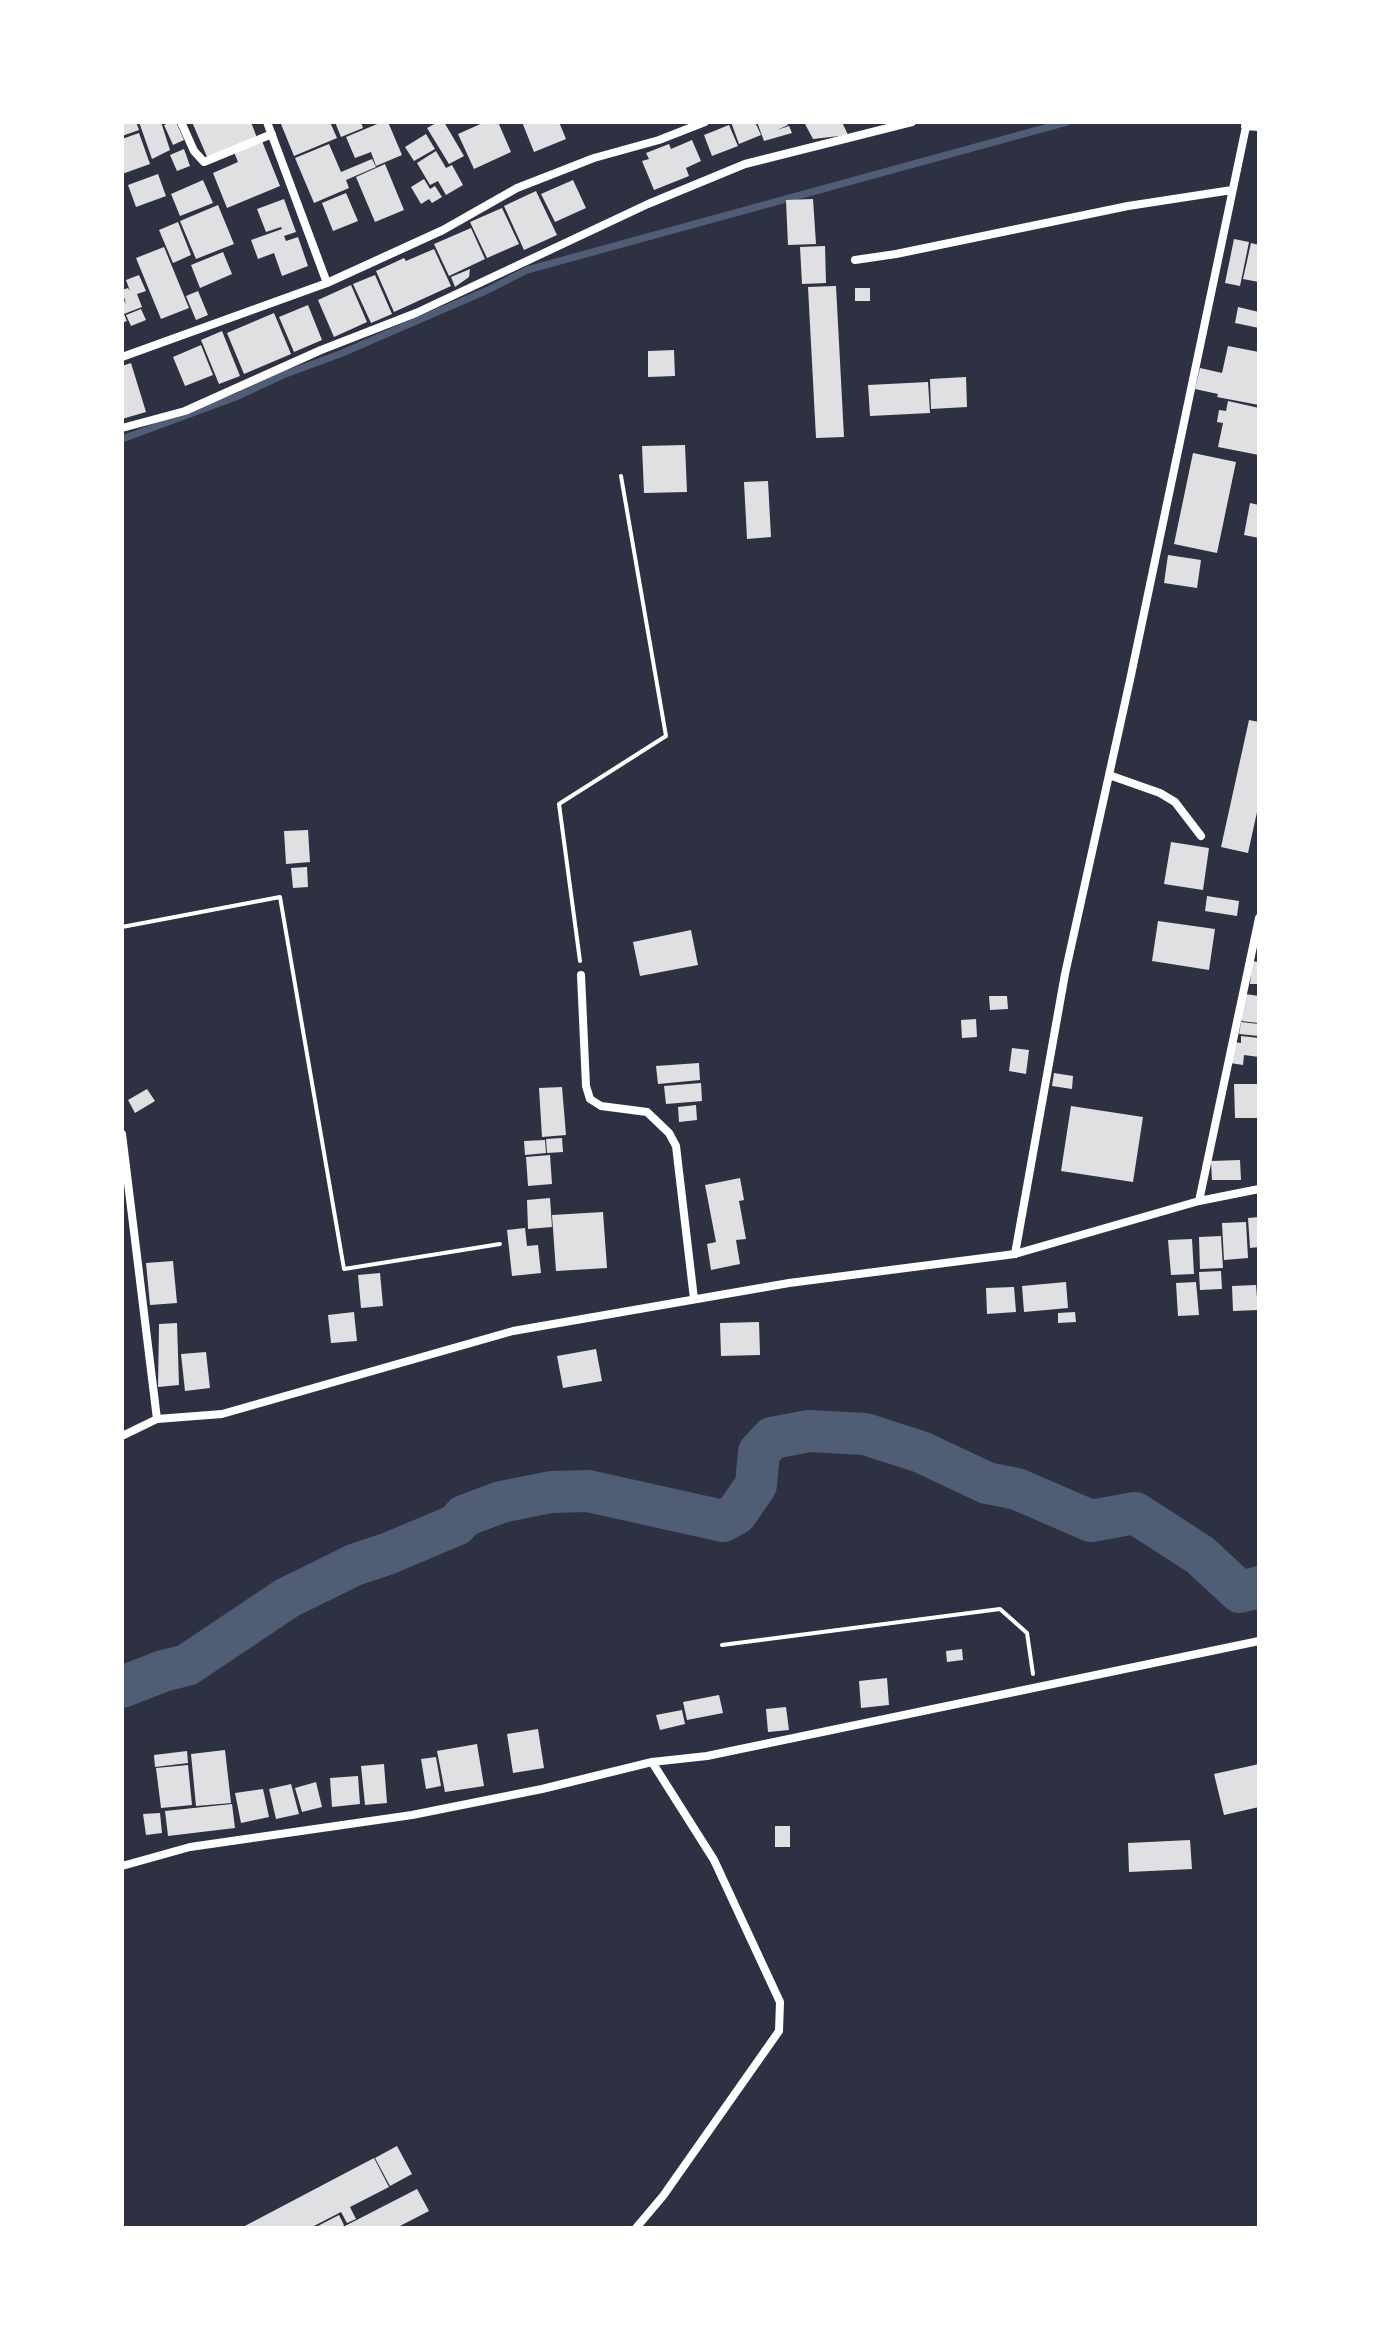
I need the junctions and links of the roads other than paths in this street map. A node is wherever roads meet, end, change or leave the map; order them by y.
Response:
1 (181, 122) edge
2 (705, 122) edge
3 (912, 122) edge
4 (1246, 124) edge
5 (270, 126) edge
6 (1259, 127) edge
7 (1232, 190) junction
8 (855, 260) dead end
9 (327, 283) junction
10 (122, 357) edge
11 (122, 428) edge
12 (1109, 775) junction
13 (1201, 836) dead end
14 (1259, 918) edge
15 (581, 975) road end
16 (122, 1134) edge
17 (1259, 1189) edge
18 (1199, 1201) junction
19 (1015, 1254) junction
20 (694, 1299) junction
21 (157, 1419) junction
22 (122, 1436) edge
23 (1259, 1641) edge
24 (652, 1762) junction
25 (122, 1866) edge
26 (636, 2228) edge

1 - 5 street
2 - 9 street
3 - 11 street
4 - 6 street
4 - 7 street
5 - 9 street
7 - 8 street
7 - 12 street
9 - 10 street
12 - 13 street
12 - 19 street
14 - 18 street
15 - 20 street
16 - 21 street
17 - 18 street
18 - 19 street
19 - 20 street
20 - 21 street
21 - 22 street
23 - 24 street
24 - 25 street
24 - 26 street

